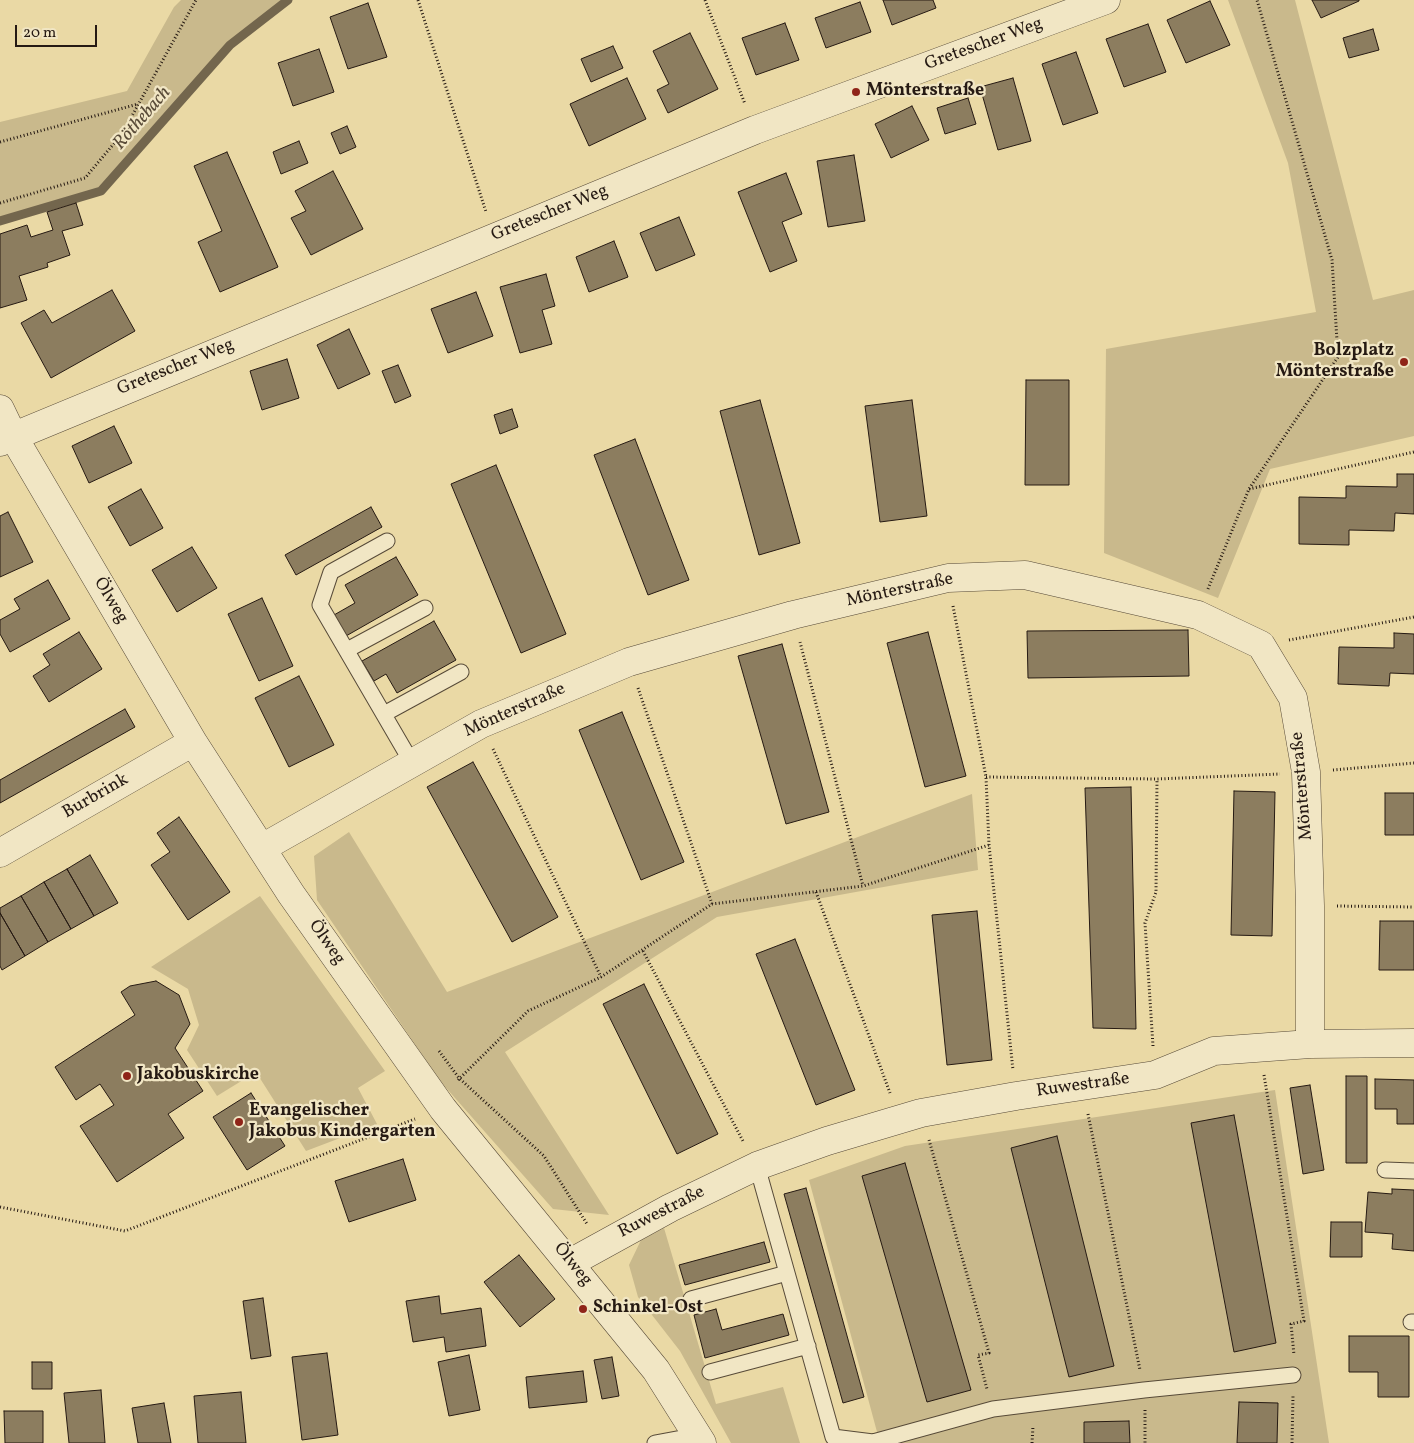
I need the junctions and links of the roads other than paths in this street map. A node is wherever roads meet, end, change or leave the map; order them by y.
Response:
1 (1106, 0) edge
2 (0, 409) edge
3 (6, 439) edge
4 (387, 541) dead end
5 (424, 608) dead end
6 (347, 650) junction
7 (461, 672) dead end
8 (384, 714) junction
9 (193, 742) junction
10 (412, 763) junction
11 (262, 848) junction
12 (0, 853) edge
13 (1414, 1043) edge
14 (1310, 1044) junction
15 (756, 1166) junction
16 (1385, 1170) dead end
17 (1414, 1171) edge
18 (570, 1263) junction
19 (787, 1273) junction
20 (691, 1299) dead end
21 (808, 1346) junction
22 (710, 1372) dead end
23 (1293, 1375) road end
24 (700, 1439) edge
25 (655, 1443) edge

1 - 3 street, Gretescher Weg
2 - 3 street, Ölweg
3 - 9 street, Ölweg
4 - 6 lane
5 - 6 lane
6 - 8 lane
7 - 8 lane
8 - 10 lane
9 - 11 street, Ölweg
9 - 12 street, Burbrink
10 - 11 street, Mönterstraße
10 - 14 street, Mönterstraße
11 - 18 street, Ölweg
13 - 14 street, Ruwestraße
14 - 15 street, Ruwestraße
15 - 18 street, Ruwestraße
15 - 19 lane
16 - 17 lane
18 - 24 street, Ölweg
19 - 20 lane
19 - 21 lane
21 - 22 lane
21 - 23 lane
24 - 25 lane

